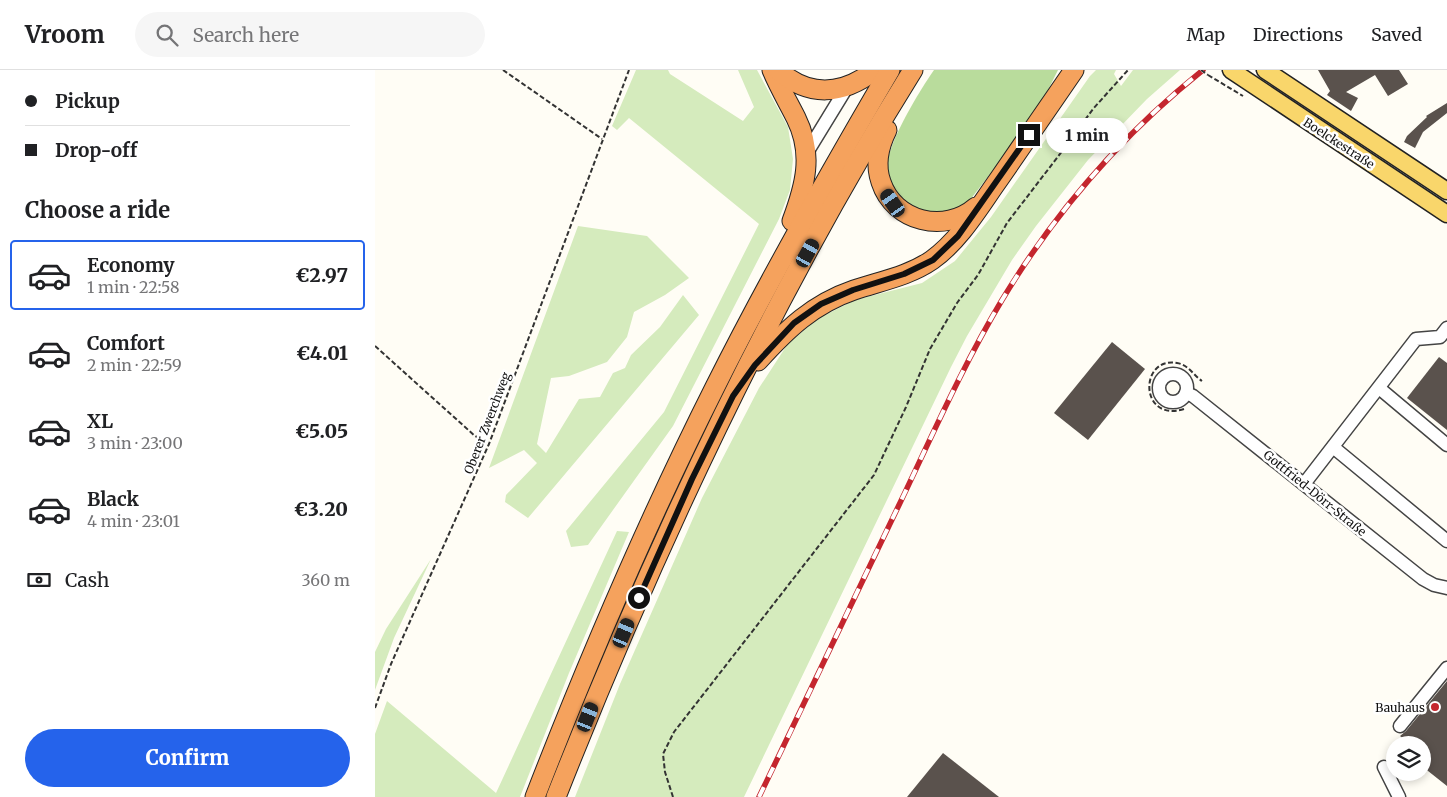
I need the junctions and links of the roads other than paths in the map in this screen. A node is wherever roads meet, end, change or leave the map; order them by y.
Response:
1 (771, 70) edge
2 (778, 70) edge
3 (875, 70) edge
4 (890, 70) edge
5 (1075, 70) edge
6 (1231, 70) edge
7 (1265, 70) edge
8 (913, 71) edge
9 (847, 87) junction
10 (806, 154) junction
11 (1447, 191) edge
12 (985, 200) junction
13 (1447, 214) edge
14 (765, 290) junction
15 (1447, 328) edge
16 (1379, 388) junction
17 (1187, 393) dead end
18 (733, 396) junction
19 (1447, 445) edge
20 (1333, 447) junction
21 (1304, 484) junction
22 (1447, 541) edge
23 (1447, 588) edge
24 (1447, 668) edge
25 (1399, 726) dead end
26 (1384, 767) dead end
27 (535, 797) edge
28 (556, 797) edge
29 (1399, 797) edge

1 - 10 highway
2 - 9 highway
3 - 9 highway
4 - 14 highway
5 - 12 highway
6 - 13 main road, Boelckestraße
7 - 11 main road, Boelckestraße
8 - 12 highway
8 - 18 highway
9 - 10 street
10 - 14 highway
12 - 18 highway
14 - 27 highway
15 - 16 street
16 - 19 street
16 - 20 street
17 - 21 street, Gottfried-Dörr-Straße
18 - 28 highway
20 - 21 street
20 - 22 street
21 - 23 street, Gottfried-Dörr-Straße
24 - 25 street
26 - 29 street

